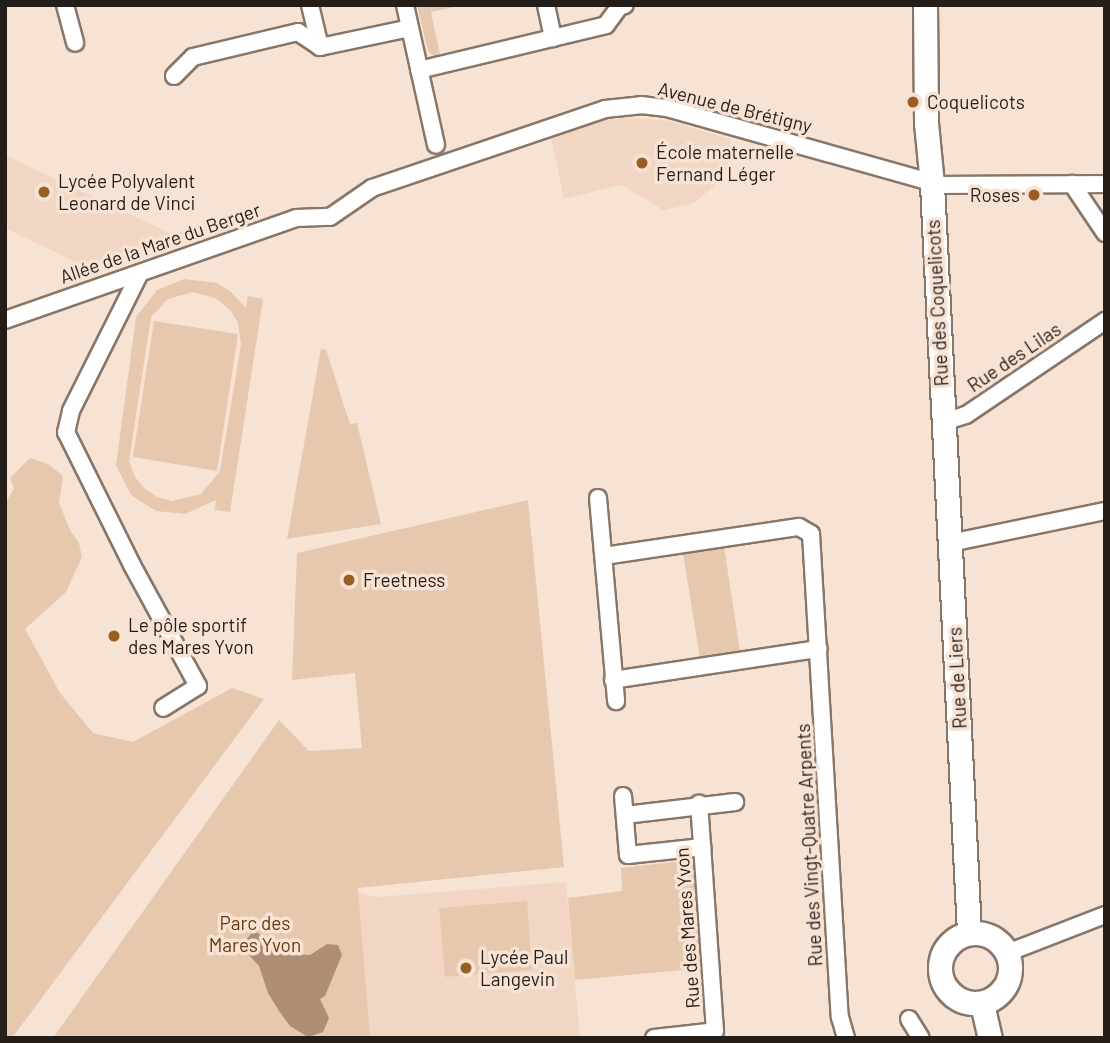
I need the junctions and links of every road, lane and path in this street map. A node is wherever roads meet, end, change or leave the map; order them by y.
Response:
1 (65, 5) edge
2 (310, 5) edge
3 (405, 5) edge
4 (545, 5) edge
5 (625, 5) edge
6 (925, 5) edge
7 (410, 28) junction
8 (552, 38) junction
9 (75, 43) dead end
10 (320, 47) junction
11 (419, 70) junction
12 (174, 76) dead end
13 (436, 145) dead end
14 (932, 184) junction
15 (1072, 184) junction
16 (1105, 184) edge
17 (330, 217) joint
18 (1105, 233) edge
19 (140, 273) junction
20 (5, 320) edge
21 (1105, 321) edge
22 (944, 422) junction
23 (598, 498) dead end
24 (1105, 511) edge
25 (950, 543) junction
26 (604, 556) junction
27 (819, 649) junction
28 (614, 680) junction
29 (616, 701) dead end
30 (163, 708) dead end
31 (624, 796) dead end
32 (735, 802) dead end
33 (699, 804) junction
34 (625, 815) junction
35 (703, 847) junction
36 (1105, 915) edge
37 (970, 933) junction
38 (1007, 953) junction
39 (982, 1003) junction
40 (909, 1019) dead end
41 (654, 1038) edge
42 (846, 1038) edge
43 (921, 1038) edge
44 (990, 1038) edge

1 - 9 street
2 - 10 street
3 - 7 street
4 - 8 street
5 - 8 street
6 - 14 street, Rue des Coquelicots
7 - 10 street
7 - 11 street
8 - 11 street
10 - 12 street
11 - 13 street
14 - 15 street, Avenue de Brétigny
14 - 17 street, Avenue de Brétigny
14 - 22 street, Rue des Coquelicots
15 - 16 street, Avenue de Brétigny
15 - 18 street
17 - 19 street, Allée de la Mare du Berger
19 - 20 street, Allée de la Mare du Berger
19 - 30 street
21 - 22 street, Rue des Lilas
22 - 25 street, Rue de Liers
23 - 26 street
24 - 25 street
25 - 37 street, Rue de Liers
26 - 27 street, Rue des Vingt-Quatre Arpents
26 - 28 street
27 - 28 street
27 - 42 street, Rue des Vingt-Quatre Arpents
28 - 29 street
31 - 34 street
32 - 33 street
33 - 34 street
33 - 35 street, Rue des Mares Yvon
34 - 35 street
35 - 41 street, Rue des Mares Yvon
36 - 38 street
37 - 38 street
37 - 39 street
38 - 39 street
39 - 44 street
40 - 43 street

